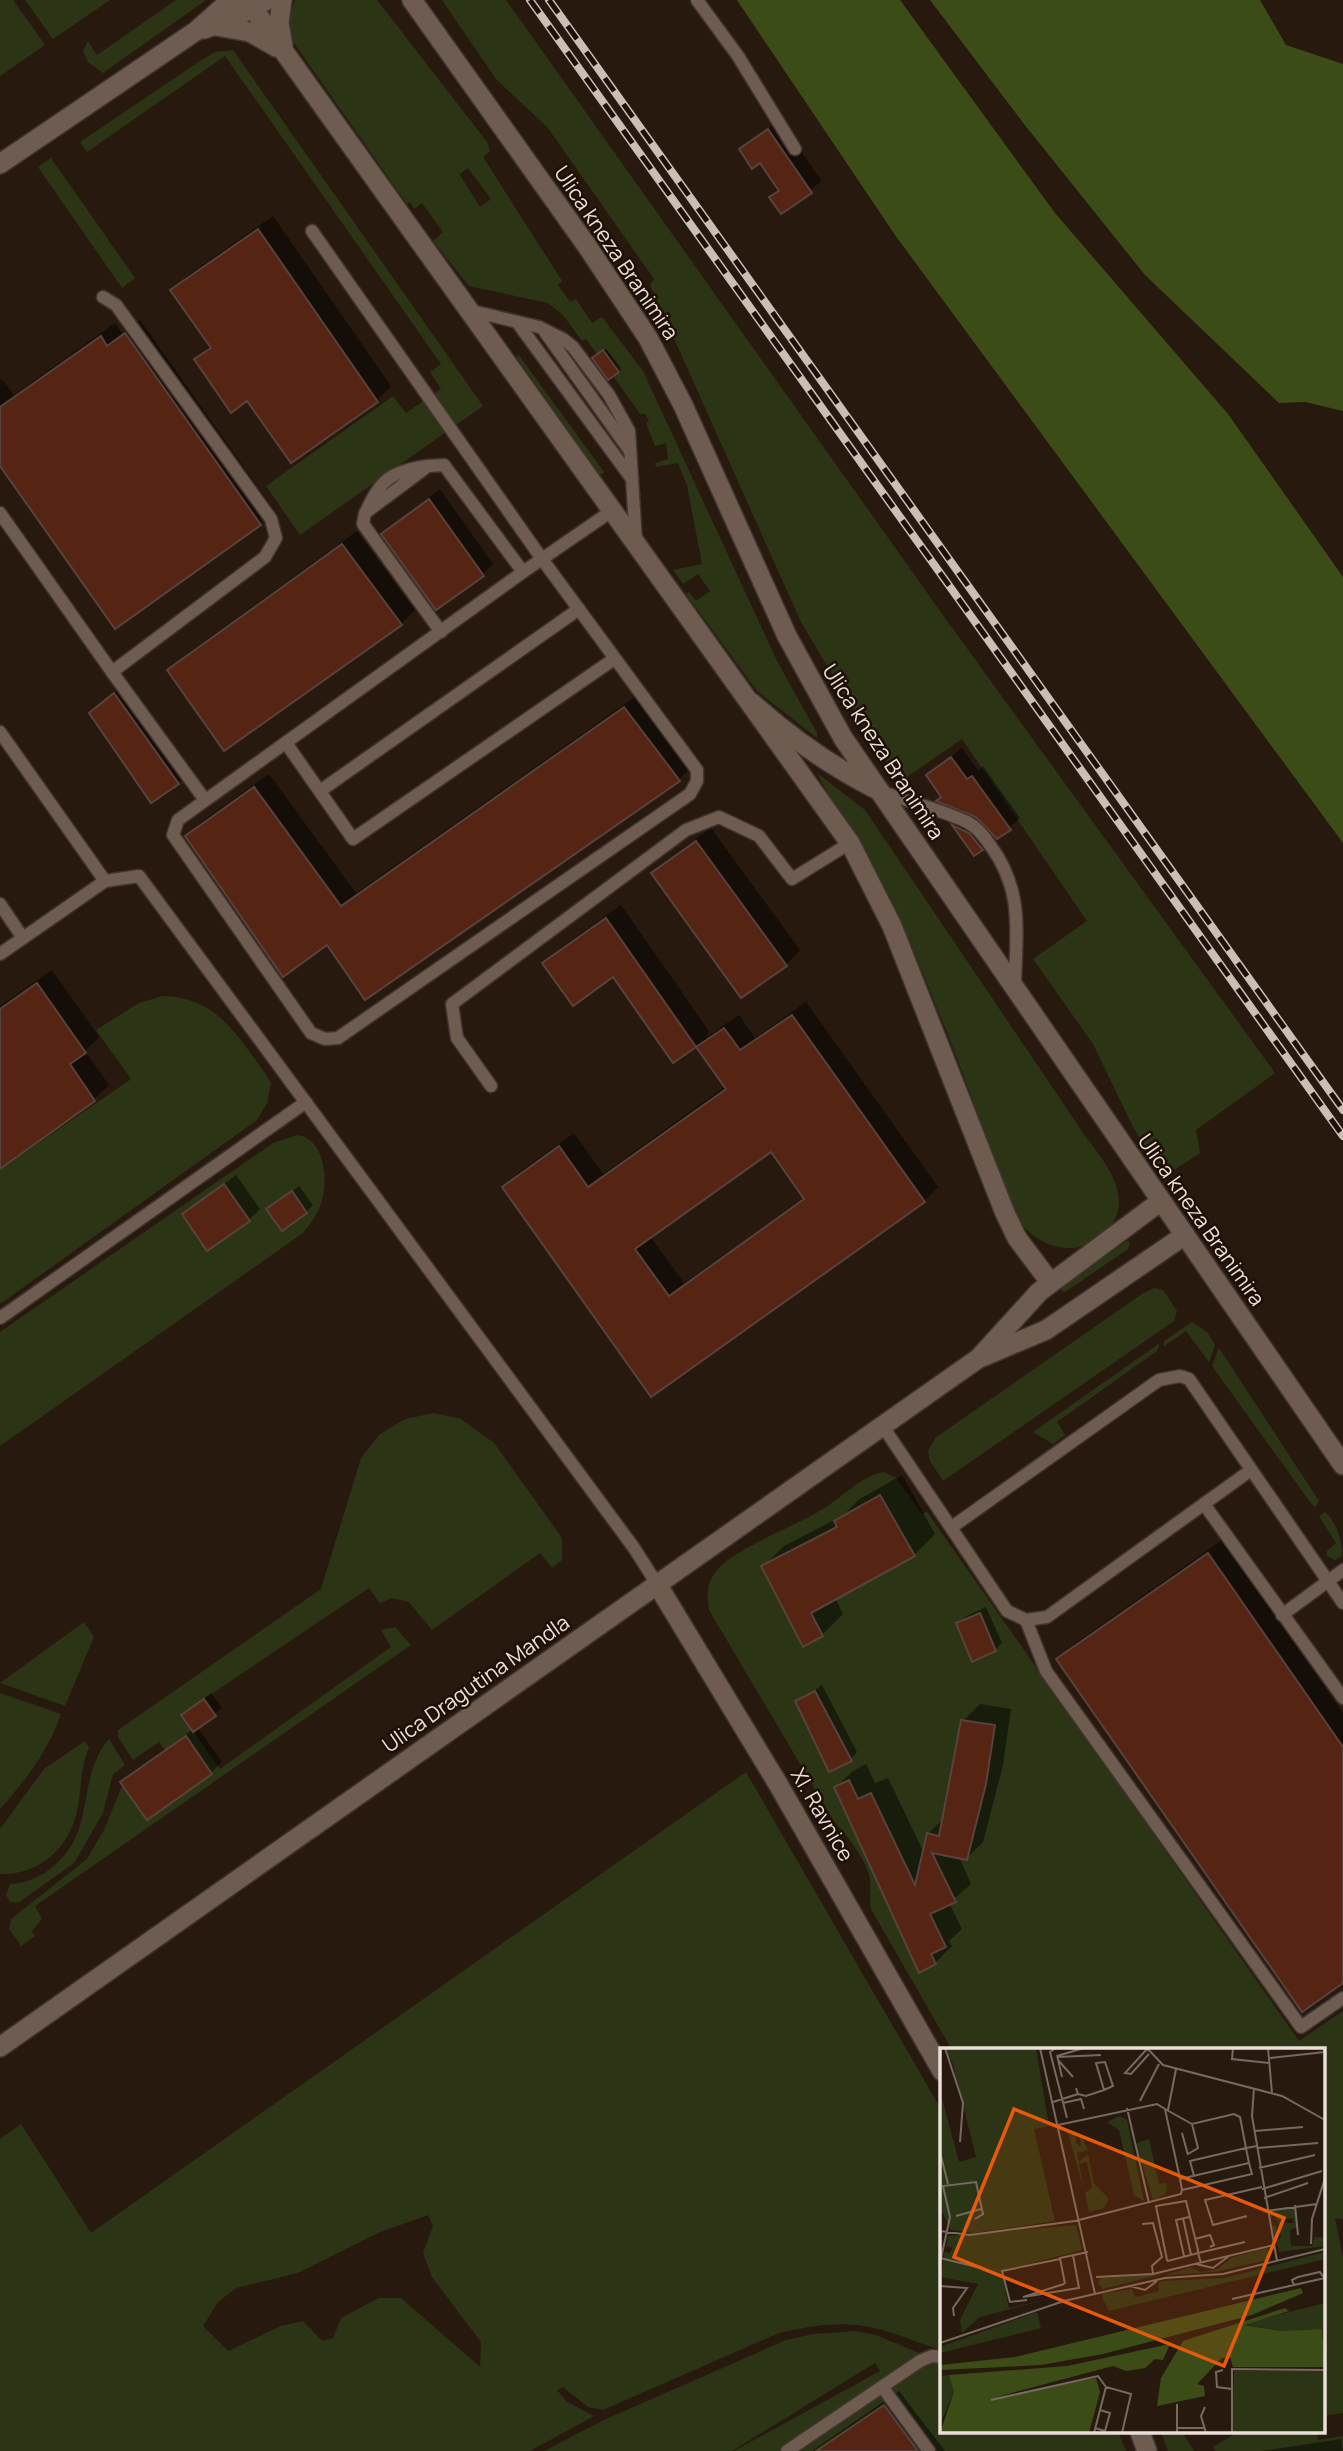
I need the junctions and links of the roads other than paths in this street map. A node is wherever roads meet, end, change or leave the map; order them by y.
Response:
1 (231, 0) edge
2 (282, 0) edge
3 (412, 0) edge
4 (697, 0) edge
5 (256, 3) edge
6 (205, 28) junction
7 (285, 54) junction
8 (795, 149) dead end
9 (2, 160) edge
10 (312, 231) dead end
11 (103, 297) dead end
12 (468, 310) junction
13 (516, 322) junction
14 (633, 482) junction
15 (613, 510) junction
16 (0, 513) edge
17 (636, 542) junction
18 (542, 559) junction
19 (523, 572) junction
20 (579, 609) junction
21 (441, 632) junction
22 (614, 659) junction
23 (112, 672) junction
24 (752, 703) junction
25 (0, 732) edge
26 (286, 743) junction
27 (878, 790) junction
28 (320, 791) junction
29 (205, 800) junction
30 (850, 843) junction
31 (104, 881) junction
32 (0, 904) edge
33 (23, 938) junction
34 (0, 954) edge
35 (1014, 989) junction
36 (491, 1086) dead end
37 (306, 1102) junction
38 (1161, 1201) junction
39 (1185, 1236) junction
40 (1050, 1282) junction
41 (0, 1318) edge
42 (979, 1358) junction
43 (882, 1425) junction
44 (1343, 1465) edge
45 (1251, 1470) junction
46 (1204, 1504) junction
47 (952, 1527) junction
48 (1343, 1570) edge
49 (1328, 1581) junction
50 (657, 1584) junction
51 (1343, 1603) edge
52 (1282, 1615) junction
53 (1026, 1620) junction
54 (1343, 1698) edge
55 (1343, 1998) edge
56 (0, 2047) edge
57 (940, 2068) edge
58 (940, 2357) edge
59 (883, 2388) junction
60 (1141, 2434) edge
61 (787, 2451) edge
62 (929, 2451) edge
63 (1146, 2451) edge

1 - 6 main road
2 - 7 main road
3 - 27 main road, Ulica kneza Branimira
4 - 8 lane
5 - 6 main road
5 - 7 main road
6 - 7 main road
6 - 9 main road
7 - 12 main road
10 - 18 lane
11 - 23 lane
12 - 13 lane
12 - 15 main road
13 - 14 lane
13 - 14 lane
14 - 17 lane
15 - 17 main road
15 - 18 lane
16 - 23 lane
17 - 24 main road
18 - 19 lane
18 - 20 lane
19 - 21 lane
19 - 21 lane
20 - 22 lane
20 - 28 lane
21 - 26 lane
22 - 28 lane
22 - 29 lane
23 - 29 lane
24 - 27 main road
24 - 30 main road
25 - 31 lane
26 - 28 lane
26 - 29 lane
27 - 35 main road, Ulica kneza Branimira
27 - 35 lane
30 - 36 lane
30 - 40 main road
31 - 33 lane
31 - 37 lane
32 - 33 lane
33 - 34 lane
35 - 38 main road, Ulica kneza Branimira
37 - 41 lane
37 - 50 lane
38 - 39 main road, Ulica kneza Branimira
38 - 40 main road, Ulica Dragutina Mandla
39 - 42 main road, Ulica Dragutina Mandla
39 - 44 main road, Ulica kneza Branimira
40 - 42 main road, Ulica Dragutina Mandla
42 - 43 main road, Ulica Dragutina Mandla
43 - 47 lane
43 - 50 main road, Ulica Dragutina Mandla
45 - 46 lane
45 - 47 lane
45 - 49 lane
46 - 52 lane
46 - 53 lane
47 - 53 lane
48 - 49 lane
49 - 51 lane
49 - 52 lane
50 - 56 main road, Ulica Dragutina Mandla
50 - 57 main road, XI. Ravnice
52 - 54 lane
53 - 55 lane
58 - 59 lane
59 - 61 lane
59 - 62 lane
60 - 63 main road

